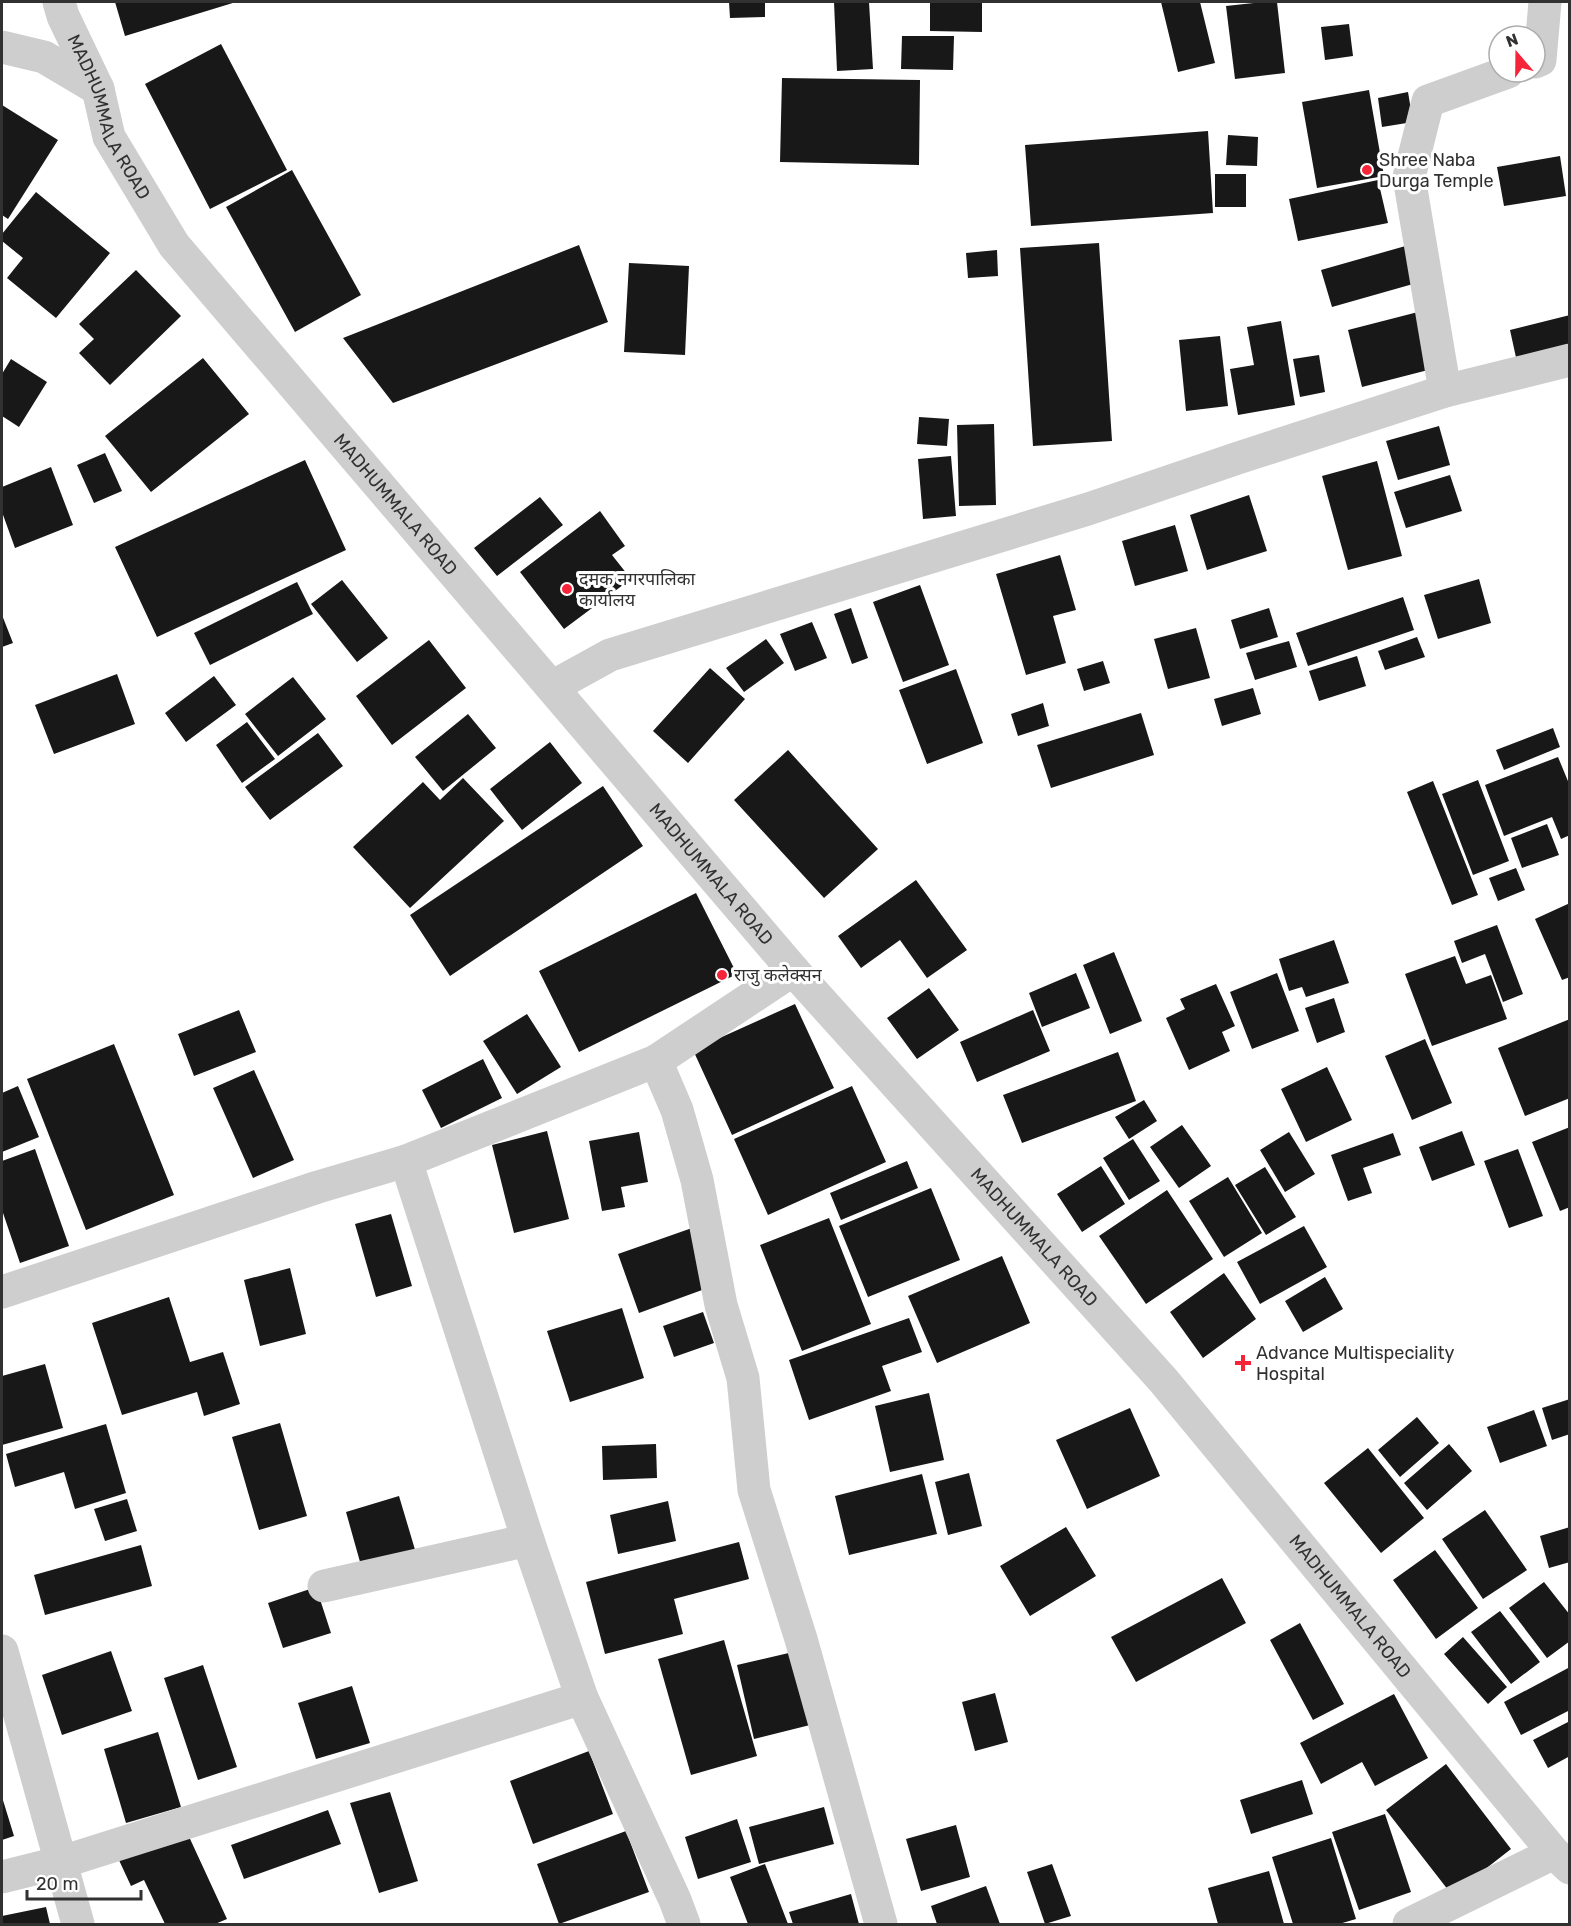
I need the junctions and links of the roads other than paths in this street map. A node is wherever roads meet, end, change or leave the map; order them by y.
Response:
1 (59, 2) edge
2 (1545, 2) edge
3 (1543, 24) edge
4 (2, 47) edge
5 (1487, 80) edge
6 (98, 89) junction
7 (1569, 360) edge
8 (1445, 391) junction
9 (552, 687) junction
10 (793, 970) junction
11 (656, 1061) junction
12 (406, 1161) junction
13 (2, 1292) edge
14 (528, 1540) junction
15 (324, 1586) dead end
16 (2, 1651) edge
17 (582, 1698) junction
18 (1562, 1861) edge
19 (62, 1862) junction
20 (2, 1877) edge
21 (78, 1924) edge
22 (684, 1924) edge
23 (881, 1924) edge
24 (1408, 1924) edge

1 - 6 street, MADHUMMALA ROAD
2 - 3 street
4 - 6 street
5 - 8 street
6 - 9 street, MADHUMMALA ROAD
7 - 8 street
8 - 9 street
9 - 10 street, MADHUMMALA ROAD
10 - 11 street
10 - 18 street, MADHUMMALA ROAD
11 - 12 street
11 - 23 street
12 - 13 street
12 - 14 street
14 - 15 street
14 - 17 street
16 - 19 street
17 - 19 street
17 - 22 street
18 - 24 street
19 - 20 street
19 - 21 street

